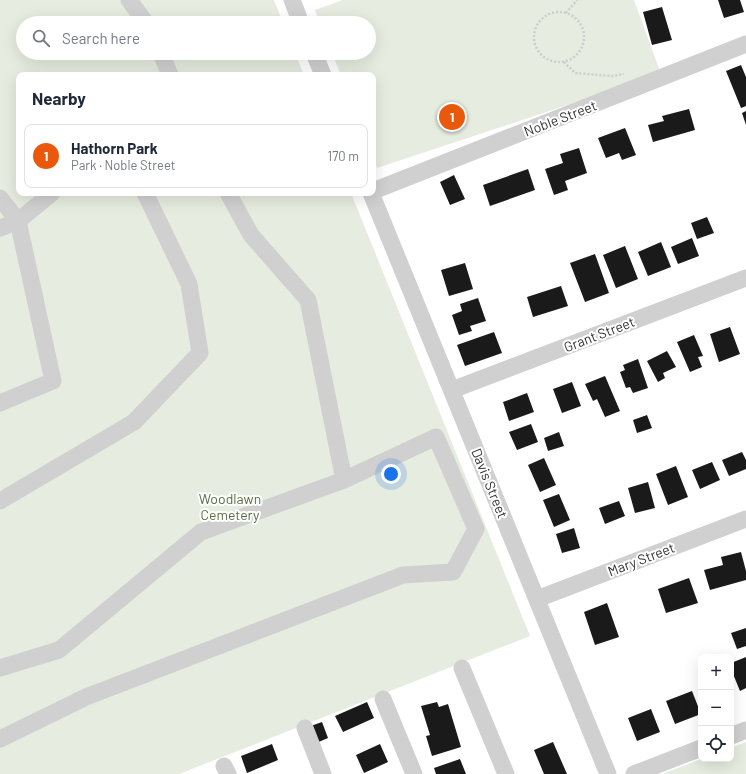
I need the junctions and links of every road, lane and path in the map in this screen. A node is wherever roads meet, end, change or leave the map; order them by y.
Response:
1 (129, 0) edge
2 (292, 0) edge
3 (577, 0) edge
4 (566, 13) junction
5 (141, 16) edge
6 (299, 16) edge
7 (746, 44) edge
8 (164, 60) edge
9 (317, 60) edge
10 (564, 62) junction
11 (169, 72) edge
12 (322, 72) edge
13 (630, 73) dead end
14 (376, 190) edge
15 (48, 196) edge
16 (146, 196) edge
17 (230, 196) edge
18 (374, 196) edge
19 (0, 198) edge
20 (18, 221) junction
21 (0, 228) edge
22 (746, 278) edge
23 (452, 390) junction
24 (0, 403) edge
25 (344, 480) junction
26 (0, 501) edge
27 (746, 519) edge
28 (537, 599) junction
29 (0, 668) edge
30 (462, 668) dead end
31 (383, 699) dead end
32 (305, 728) dead end
33 (746, 730) edge
34 (734, 735) edge
35 (0, 739) edge
36 (698, 749) edge
37 (324, 774) edge
38 (414, 774) edge
39 (506, 774) edge
40 (608, 774) edge
41 (634, 774) edge

1 - 5 street
2 - 6 street
3 - 4 path
4 - 10 path
4 - 10 path
7 - 14 street, Noble Street
8 - 11 street
9 - 12 street
10 - 13 path
15 - 20 street
16 - 26 street
17 - 25 street
18 - 23 street, Davis Street
19 - 20 street
20 - 21 street
20 - 24 street
22 - 23 street, Grant Street
23 - 28 street, Davis Street
25 - 29 street
25 - 35 street
27 - 28 street, Mary Street
28 - 40 street, Davis Street
30 - 39 street
31 - 38 street
32 - 37 street
33 - 34 street
36 - 41 street

